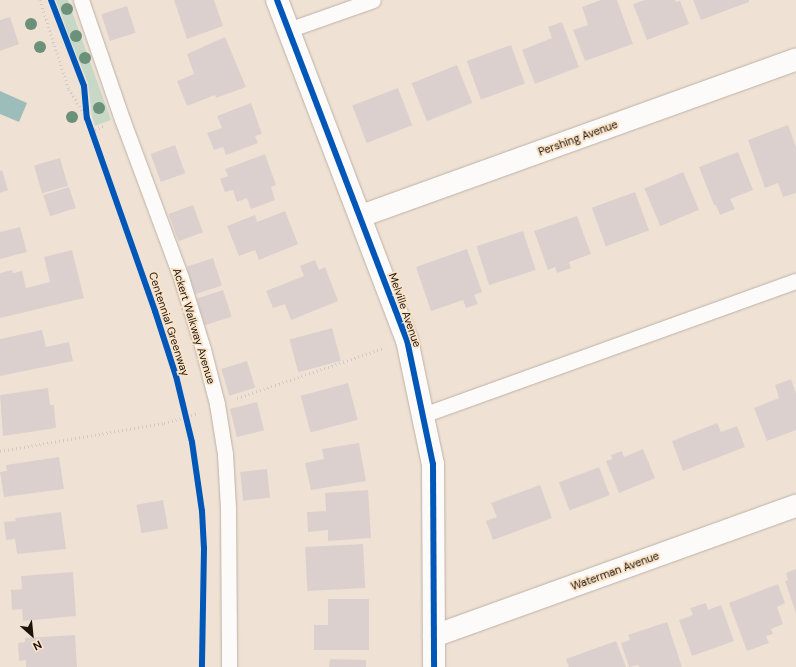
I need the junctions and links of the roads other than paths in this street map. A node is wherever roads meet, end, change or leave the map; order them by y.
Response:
1 (81, 0) edge
2 (277, 0) edge
3 (373, 0) edge
4 (288, 30) junction
5 (796, 59) edge
6 (361, 216) junction
7 (796, 282) edge
8 (423, 415) junction
9 (796, 506) edge
10 (434, 636) junction
11 (229, 667) edge
12 (434, 667) edge

1 - 11 lane, Ackert Walkway Avenue
2 - 4 street, Melville Avenue
3 - 4 lane
4 - 6 street, Melville Avenue
5 - 6 street, Pershing Avenue
6 - 8 street, Melville Avenue
7 - 8 lane
8 - 10 street, Melville Avenue
9 - 10 street, Waterman Avenue
10 - 12 street, Melville Avenue

